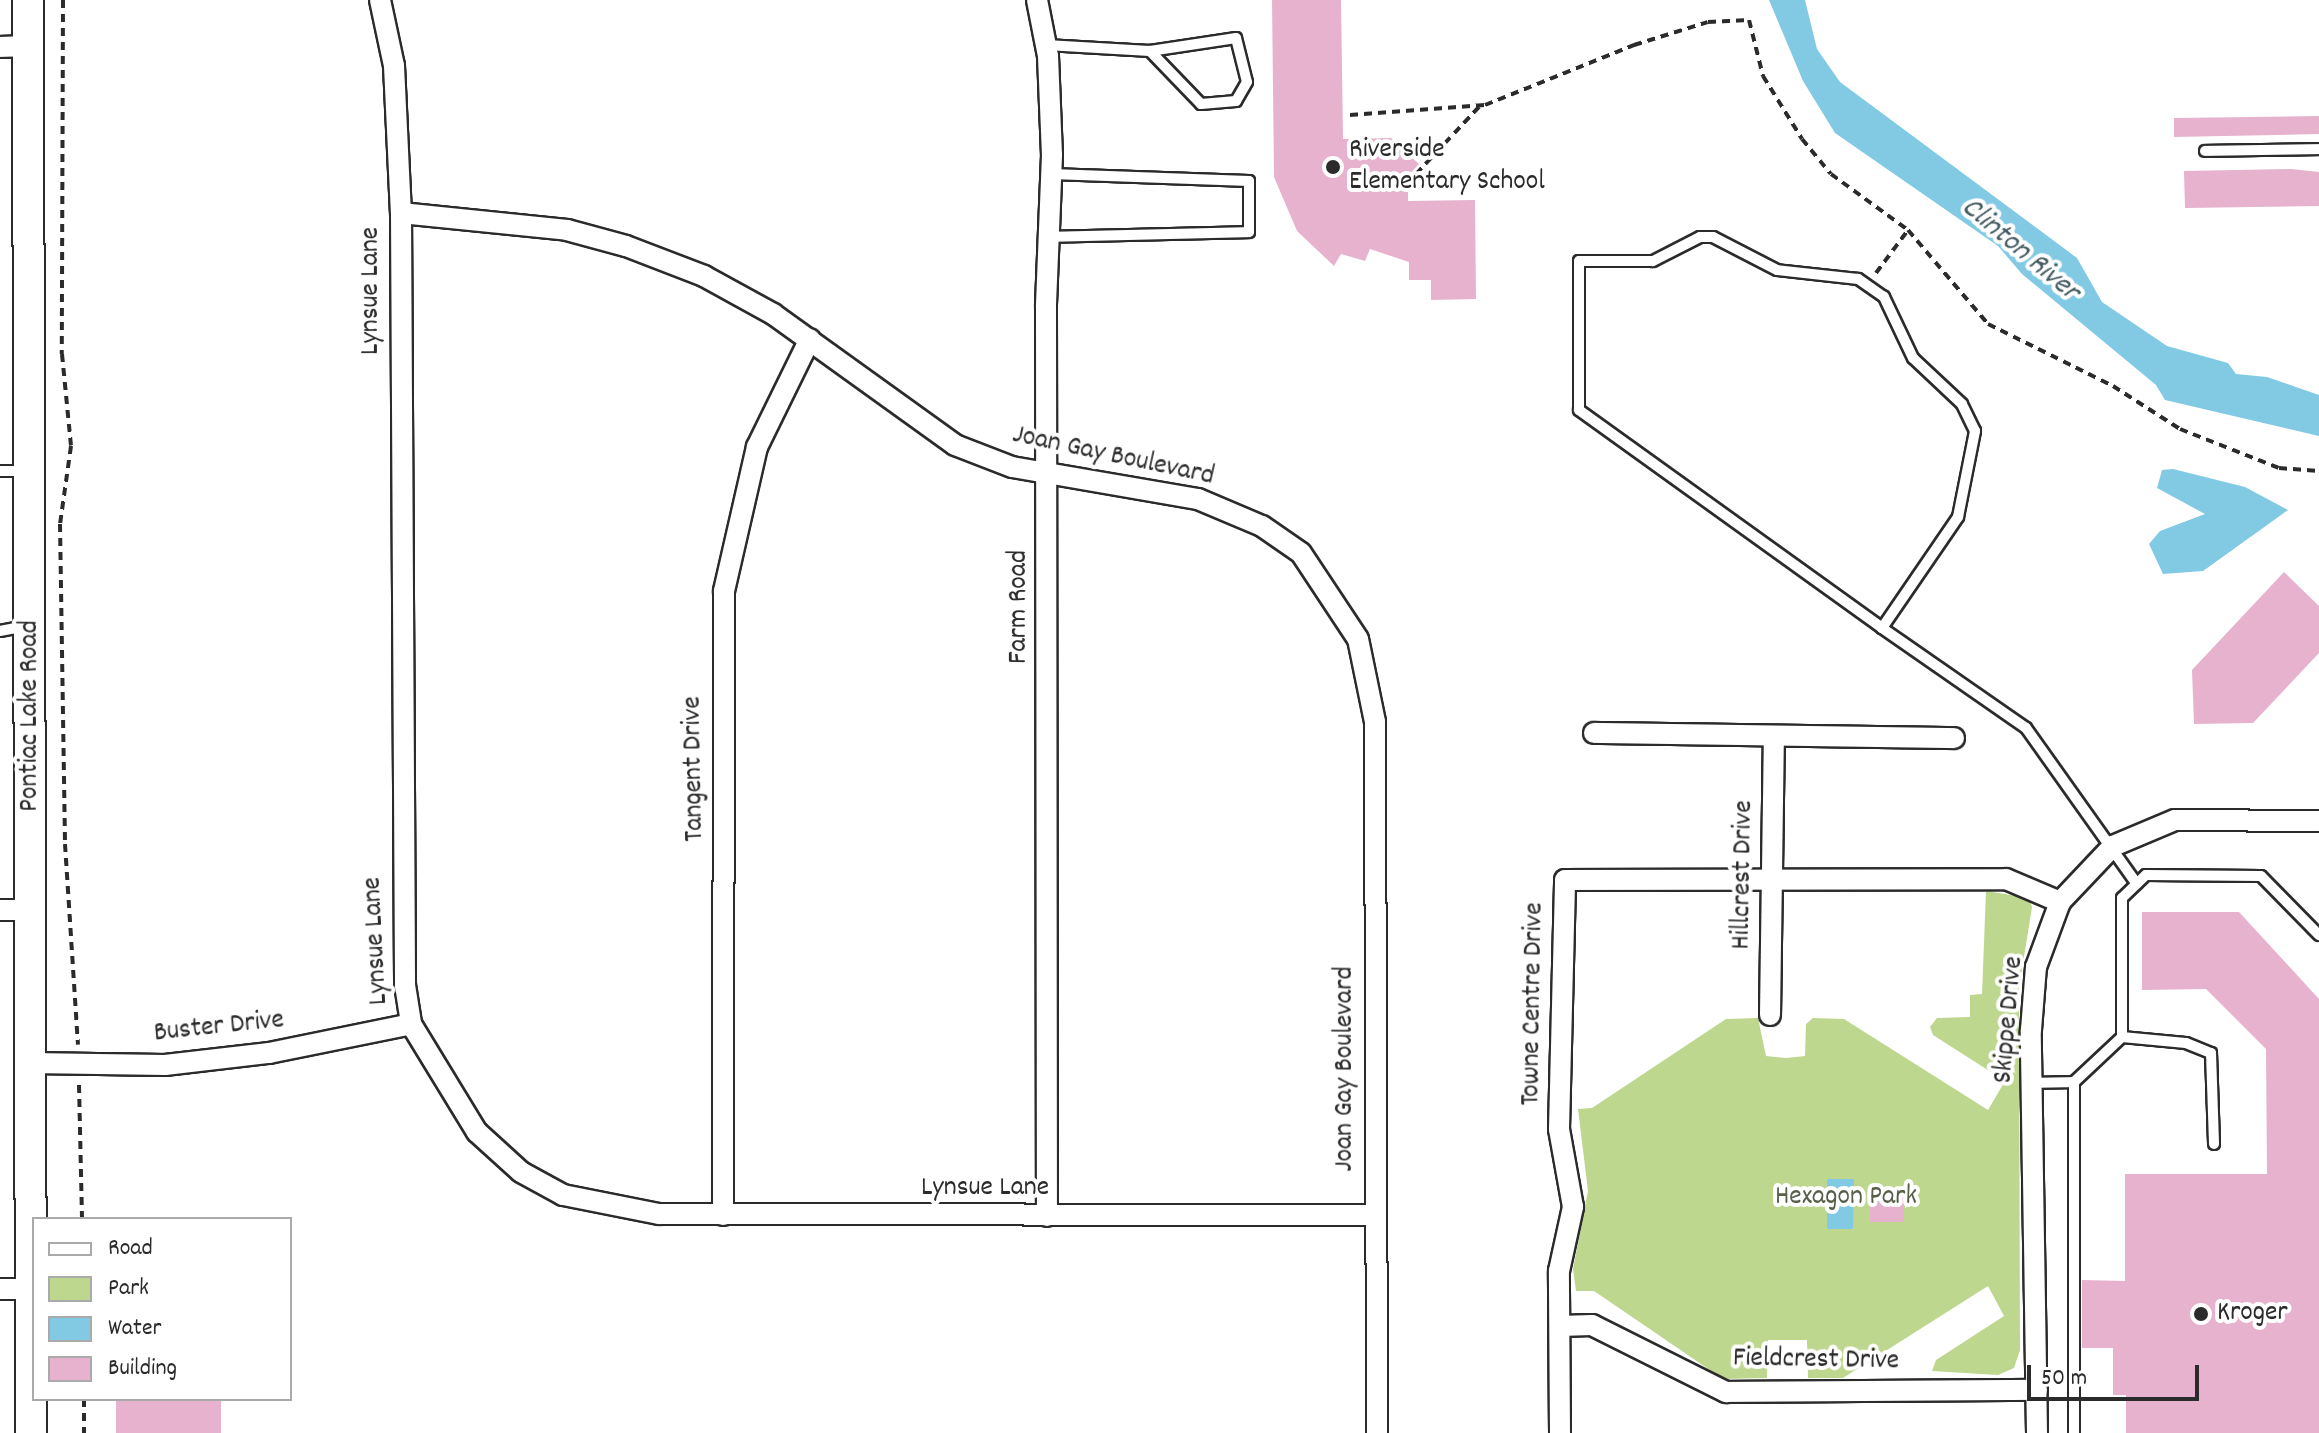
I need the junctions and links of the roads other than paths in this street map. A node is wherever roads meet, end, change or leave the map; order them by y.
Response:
1 (28, 0) edge
2 (380, 0) edge
3 (1037, 0) edge
4 (1046, 45) junction
5 (14, 47) edge
6 (1150, 51) junction
7 (2319, 149) edge
8 (2205, 151) dead end
9 (1051, 174) junction
10 (401, 213) junction
11 (1049, 237) junction
12 (810, 339) junction
13 (0, 471) edge
14 (30, 471) junction
15 (1049, 473) junction
16 (31, 625) junction
17 (1882, 628) junction
18 (0, 631) edge
19 (1594, 733) dead end
20 (1774, 736) junction
21 (1954, 738) dead end
22 (2319, 821) edge
23 (2113, 846) junction
24 (1770, 880) junction
25 (2137, 884) junction
26 (2060, 902) junction
27 (0, 910) edge
28 (30, 910) junction
29 (2319, 935) edge
30 (1770, 1015) dead end
31 (411, 1024) junction
32 (2122, 1037) junction
33 (30, 1063) junction
34 (2074, 1082) junction
35 (2031, 1083) junction
36 (2214, 1144) dead end
37 (723, 1215) junction
38 (1374, 1215) junction
39 (1047, 1216) junction
40 (0, 1289) edge
41 (31, 1289) junction
42 (1560, 1326) junction
43 (2037, 1390) junction
44 (31, 1433) edge
45 (1377, 1433) edge
46 (1560, 1433) edge
47 (2037, 1433) edge
48 (2074, 1433) edge

1 - 5 street, Pontiac Lake Road
2 - 10 street, Lynsue Lane
3 - 4 street, Farm Road
4 - 6 lane
4 - 9 street, Farm Road
5 - 14 street, Pontiac Lake Road
6 - 6 lane
7 - 8 lane
9 - 11 street, Farm Road
9 - 11 lane
10 - 12 street, Joan Gay Boulevard
10 - 31 street, Lynsue Lane
11 - 15 street, Farm Road
12 - 15 street, Joan Gay Boulevard
12 - 37 street, Tangent Drive
13 - 14 lane
14 - 16 street, Pontiac Lake Road
15 - 38 street, Joan Gay Boulevard
15 - 39 street, Farm Road
16 - 18 lane
16 - 28 street, Pontiac Lake Road
17 - 17 lane
17 - 23 lane
19 - 20 street
20 - 21 street
20 - 24 street, Hillcrest Drive
22 - 23 street, Skippe Drive
23 - 25 lane
23 - 26 street, Skippe Drive
24 - 26 street, Towne Centre Drive
24 - 30 street, Hillcrest Drive
24 - 42 street, Towne Centre Drive
25 - 29 lane
25 - 32 lane
26 - 35 street, Skippe Drive
27 - 28 street
28 - 33 street, Pontiac Lake Road
31 - 33 street, Buster Drive
31 - 37 street, Lynsue Lane
32 - 34 lane
32 - 36 lane
33 - 41 street, Pontiac Lake Road
34 - 35 lane
34 - 48 lane
35 - 43 street, Skippe Drive
37 - 39 street, Lynsue Lane
38 - 39 street, Lynsue Lane
38 - 45 street, Joan Gay Boulevard
40 - 41 street
41 - 44 street, Pontiac Lake Road
42 - 43 street, Fieldcrest Drive
42 - 46 street, Towne Centre Drive
43 - 47 street, Skippe Drive

